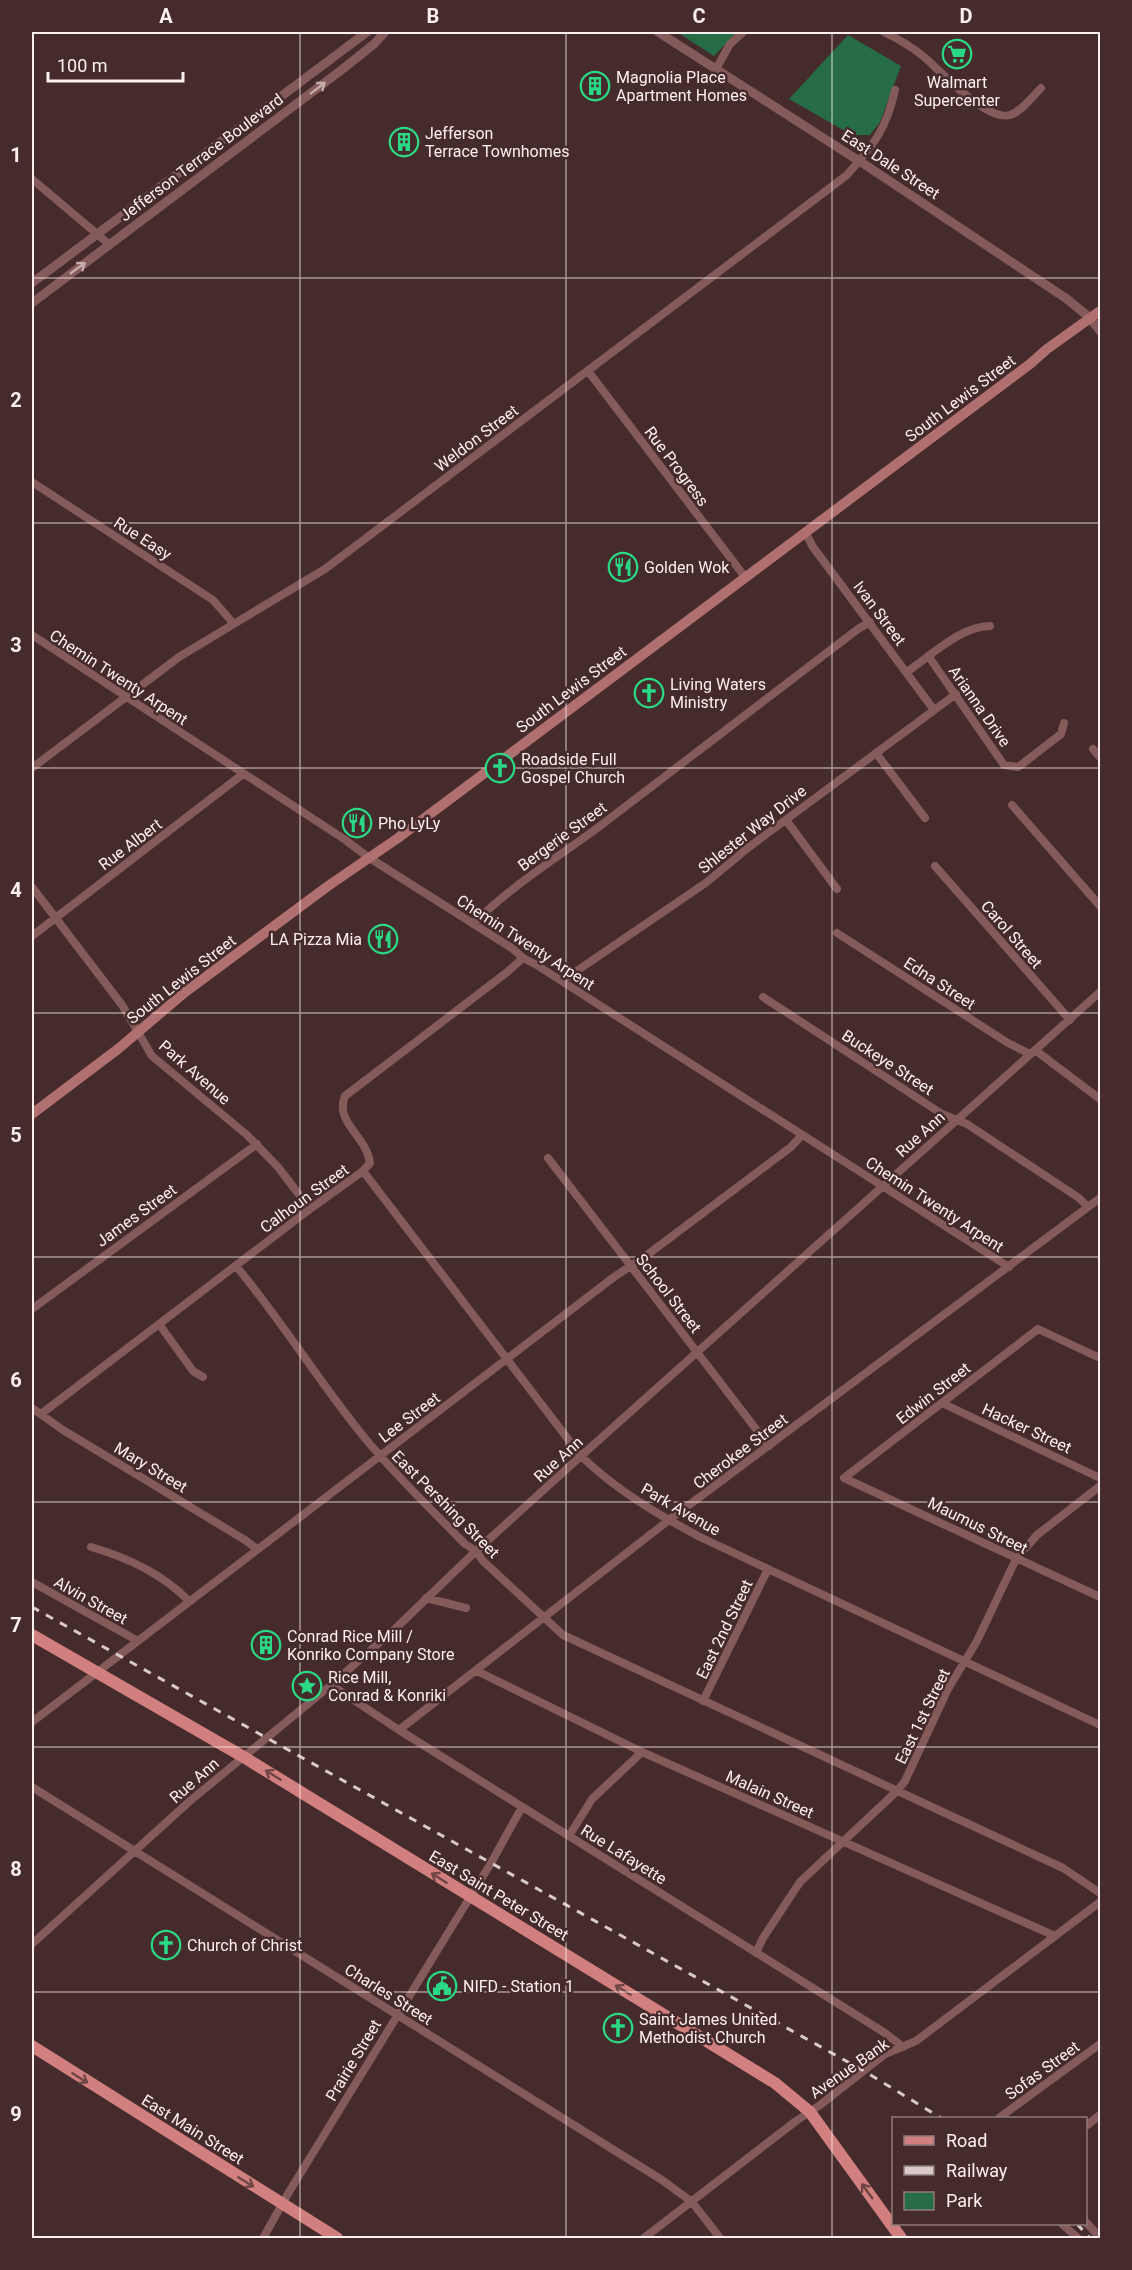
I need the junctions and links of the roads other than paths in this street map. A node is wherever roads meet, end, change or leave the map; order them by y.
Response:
1 (367, 32) edge
2 (385, 32) edge
3 (658, 32) edge
4 (743, 32) edge
5 (884, 32) edge
6 (716, 69) junction
7 (292, 88) junction
8 (1041, 88) dead end
9 (895, 90) dead end
10 (302, 100) junction
11 (198, 158) junction
12 (859, 161) junction
13 (207, 171) junction
14 (32, 179) edge
15 (98, 234) junction
16 (110, 245) junction
17 (32, 283) edge
18 (32, 303) edge
19 (1101, 311) edge
20 (1090, 318) junction
21 (1101, 331) edge
22 (588, 371) junction
23 (32, 482) edge
24 (805, 532) junction
25 (745, 577) junction
26 (870, 622) junction
27 (233, 623) junction
28 (990, 626) dead end
29 (32, 635) edge
30 (929, 657) junction
31 (907, 672) junction
32 (956, 694) junction
33 (125, 698) junction
34 (934, 710) junction
35 (1064, 723) dead end
36 (1093, 749) dead end
37 (876, 753) junction
38 (1101, 757) edge
39 (32, 768) edge
40 (243, 774) junction
41 (1012, 805) dead end
42 (925, 818) dead end
43 (786, 820) junction
44 (368, 857) junction
45 (935, 866) dead end
46 (32, 887) edge
47 (837, 888) dead end
48 (1101, 906) edge
49 (55, 918) junction
50 (473, 924) junction
51 (837, 933) dead end
52 (32, 936) edge
53 (523, 958) junction
54 (562, 981) junction
55 (1101, 992) edge
56 (763, 997) dead end
57 (1070, 1020) junction
58 (138, 1032) junction
59 (1032, 1052) junction
60 (1101, 1099) edge
61 (32, 1114) edge
62 (956, 1120) junction
63 (802, 1135) junction
64 (257, 1144) junction
65 (548, 1158) dead end
66 (363, 1171) junction
67 (883, 1186) junction
68 (1101, 1198) edge
69 (1088, 1208) junction
70 (310, 1209) junction
71 (236, 1266) junction
72 (631, 1266) junction
73 (1009, 1267) junction
74 (32, 1309) edge
75 (159, 1324) junction
76 (698, 1352) junction
77 (1101, 1358) edge
78 (507, 1359) junction
79 (203, 1377) dead end
80 (942, 1403) junction
81 (32, 1408) edge
82 (41, 1414) junction
83 (769, 1446) junction
84 (380, 1456) junction
85 (581, 1456) junction
86 (844, 1478) joint
87 (1101, 1478) edge
88 (1101, 1486) edge
89 (669, 1520) junction
90 (91, 1547) dead end
91 (257, 1549) junction
92 (476, 1551) junction
93 (1016, 1559) junction
94 (768, 1569) junction
95 (32, 1582) edge
96 (1101, 1597) edge
97 (426, 1598) junction
98 (188, 1600) junction
99 (466, 1608) dead end
100 (542, 1617) junction
101 (32, 1635) edge
102 (138, 1641) junction
103 (965, 1662) junction
104 (477, 1671) junction
105 (98, 1673) junction
106 (331, 1685) junction
107 (703, 1701) junction
108 (32, 1722) edge
109 (1101, 1725) edge
110 (399, 1730) junction
111 (642, 1752) junction
112 (242, 1756) junction
113 (32, 1787) edge
114 (897, 1791) junction
115 (522, 1807) junction
116 (569, 1836) junction
117 (843, 1841) junction
118 (135, 1851) junction
119 (1101, 1893) edge
120 (469, 1897) junction
121 (1101, 1902) edge
122 (1055, 1936) junction
123 (32, 1944) edge
124 (756, 1953) junction
125 (397, 2014) junction
126 (1101, 2044) edge
127 (32, 2046) edge
128 (903, 2047) junction
129 (810, 2112) junction
130 (1101, 2115) edge
131 (1000, 2117) edge
132 (1087, 2125) edge
133 (693, 2202) junction
134 (281, 2204) junction
135 (1087, 2223) edge
136 (892, 2224) edge
137 (893, 2225) edge
138 (1064, 2225) edge
139 (263, 2238) edge
140 (337, 2238) edge
141 (644, 2238) edge
142 (720, 2238) edge
143 (902, 2238) edge
144 (1078, 2238) edge
145 (1101, 2238) edge

1 - 7 street, Jefferson Terrace Boulevard
10 -> 2 street, Jefferson Terrace Boulevard
3 - 6 street, East Dale Street
4 - 6 street
5 - 8 street
6 - 12 street, East Dale Street
7 - 10 street
7 - 11 street, Jefferson Terrace Boulevard
9 - 12 street, Weldon Street
10 - 13 street, Jefferson Terrace Boulevard
11 - 13 street
11 - 15 street, Jefferson Terrace Boulevard
12 - 20 street, East Dale Street
12 - 22 street, Weldon Street
13 - 16 street, Jefferson Terrace Boulevard
14 - 15 street
15 - 16 street
15 - 17 street, Jefferson Terrace Boulevard
18 -> 16 street, Jefferson Terrace Boulevard
19 - 20 main road, South Lewis Street
20 - 21 street, East Dale Street
20 - 24 main road, South Lewis Street
22 - 25 street, Rue Progress
22 - 27 street, Weldon Street
23 - 27 street, Rue Easy
24 - 25 main road, South Lewis Street
24 - 26 street, Ivan Street
25 - 44 main road, South Lewis Street
26 - 31 street, Ivan Street
26 - 50 street, Bergerie Street
27 - 33 street, Weldon Street
28 - 30 street
29 - 33 street, Chemin Twenty Arpent
30 - 31 street
30 - 32 street, Arianna Drive
31 - 34 street, Ivan Street
32 - 34 street, Shlester Way Drive
32 - 35 street, Arianna Drive
33 - 39 street, Weldon Street
33 - 40 street, Chemin Twenty Arpent
34 - 37 street, Shlester Way Drive
36 - 38 street
37 - 42 street
37 - 43 street, Shlester Way Drive
40 - 44 street, Chemin Twenty Arpent
40 - 49 street, Rue Albert
41 - 48 street
43 - 47 street
43 - 54 street, Shlester Way Drive
44 - 50 street, Chemin Twenty Arpent
44 - 58 main road, South Lewis Street
45 - 57 street, Carol Street
46 - 49 street, Park Avenue
49 - 52 street, Rue Albert
49 - 58 street, Park Avenue
50 - 53 street, Chemin Twenty Arpent
51 - 59 street, Edna Street
53 - 54 street, Chemin Twenty Arpent
53 - 66 street, Calhoun Street
54 - 63 street, Chemin Twenty Arpent
55 - 57 street, Rue Ann
56 - 62 street, Buckeye Street
57 - 59 street, Rue Ann
58 - 61 main road, South Lewis Street
58 - 64 street, Park Avenue
59 - 60 street, Edna Street
59 - 62 street, Rue Ann
62 - 67 street, Rue Ann
62 - 69 street, Buckeye Street
63 - 67 street, Chemin Twenty Arpent
63 - 72 street, Lee Street
64 - 70 street, Park Avenue
64 - 74 street, James Street
65 - 72 street, School Street
66 - 70 street, Calhoun Street
66 - 78 street, Park Avenue
67 - 73 street, Chemin Twenty Arpent
67 - 76 street, Rue Ann
68 - 69 street, Cherokee Street
69 - 73 street, Cherokee Street
70 - 71 street, Calhoun Street
71 - 75 street, Calhoun Street
71 - 84 street, East Pershing Street
72 - 76 street, School Street
72 - 78 street, Lee Street
73 - 83 street, Cherokee Street
75 - 79 street
75 - 82 street, Calhoun Street
76 - 83 street, School Street
76 - 85 street, Rue Ann
77 - 80 street, Edwin Street
78 - 84 street, Lee Street
78 - 85 street, Park Avenue
80 - 86 street, Edwin Street
80 - 87 street, Hacker Street
81 - 82 street, Mary Street
82 - 91 street, Mary Street
83 - 89 street, Cherokee Street
84 - 91 street, Lee Street
84 - 92 street, East Pershing Street
85 - 89 street, Park Avenue
85 - 92 street, Rue Ann
86 - 93 street, Maumus Street
88 - 93 street, East 1st Street
89 - 94 street, Park Avenue
89 - 100 street, Cherokee Street
90 - 98 street
91 - 98 street, Lee Street
92 - 97 street, Rue Ann
92 - 100 street, East Pershing Street
93 - 96 street, Maumus Street
93 - 103 street, East 1st Street
94 - 103 street, Park Avenue
94 - 107 street, East 2nd Street
95 - 102 street, Alvin Street
97 - 99 street
97 - 106 street, Rue Ann
98 - 102 street, Lee Street
100 - 104 street, Cherokee Street
100 - 107 street, East Pershing Street
101 - 105 main road, East Saint Peter Street
102 - 105 street, Lee Street
103 - 109 street, Park Avenue
103 - 114 street, East 1st Street
104 - 110 street, Cherokee Street
104 - 111 street, Malain Street
105 - 108 street, Lee Street
105 - 112 main road, East Saint Peter Street
106 - 110 street, Rue Lafayette
106 - 112 street, Rue Ann
107 - 114 street, East Pershing Street
110 - 115 street, Rue Lafayette
111 - 116 street
111 - 117 street, Malain Street
112 - 118 street, Rue Ann
120 -> 112 main road, East Saint Peter Street
113 - 118 street, Charles Street
114 - 117 street, East 1st Street
114 - 119 street, East Pershing Street
115 - 116 street, Rue Lafayette
115 - 120 street, Prairie Street
116 - 124 street, Rue Lafayette
117 - 122 street, Malain Street
117 - 124 street, East 1st Street
118 - 123 street, Rue Ann
118 - 125 street, Charles Street
120 - 125 street, Prairie Street
129 -> 120 main road, East Saint Peter Street
121 - 122 street, Avenue Bank
122 - 128 street, Avenue Bank
124 - 128 street, Rue Lafayette
125 - 133 street, Charles Street
125 - 134 street, Prairie Street
126 - 131 street, Sofas Street
127 -> 134 main road, East Main Street
128 - 129 street, Avenue Bank
129 - 133 street, Avenue Bank
136 -> 129 main road, East Saint Peter Street
130 - 132 street
133 - 141 street, Avenue Bank
133 - 142 street, Charles Street
134 - 139 street, Prairie Street
134 - 140 main road, East Main Street
135 - 145 street
143 -> 137 main road, East Saint Peter Street
138 - 144 street

